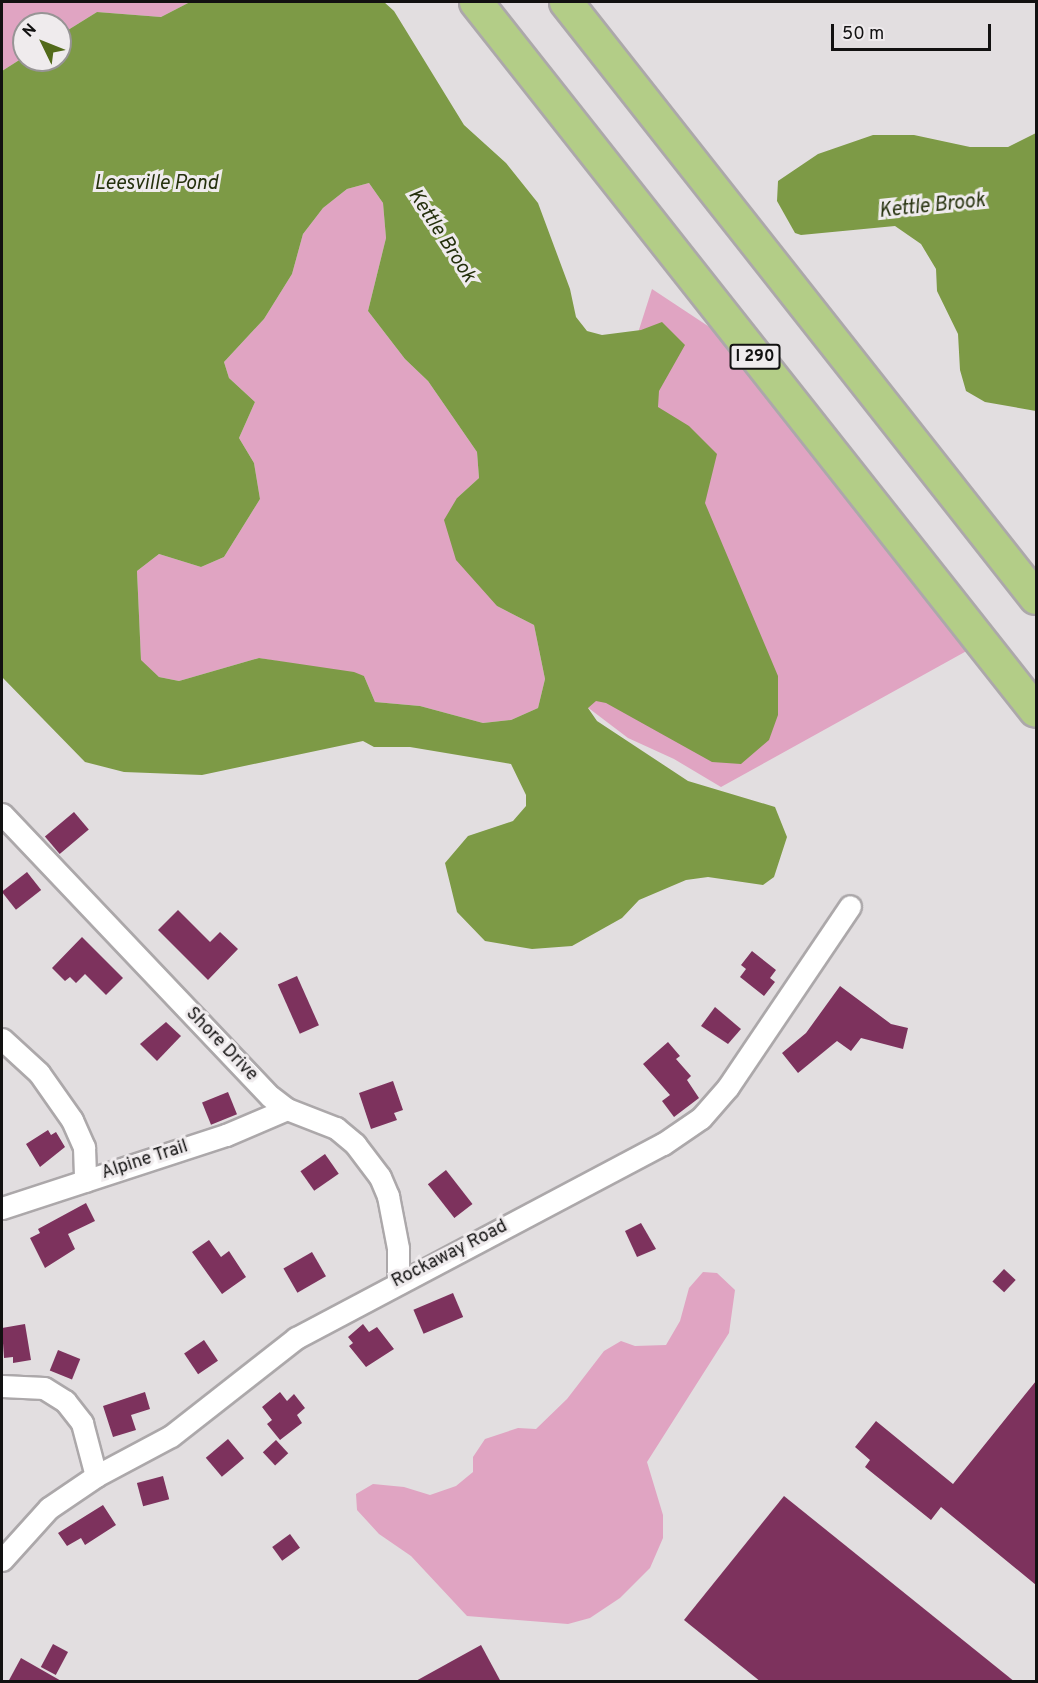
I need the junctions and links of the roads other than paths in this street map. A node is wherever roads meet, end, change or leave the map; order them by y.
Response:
1 (476, 2) edge
2 (566, 2) edge
3 (1036, 598) edge
4 (1036, 711) edge
5 (2, 813) edge
6 (850, 906) dead end
7 (2, 1039) edge
8 (287, 1109) junction
9 (84, 1181) junction
10 (2, 1208) edge
11 (398, 1282) junction
12 (2, 1386) edge
13 (96, 1476) junction
14 (2, 1560) edge

1 - 4 highway, I 290
2 - 3 highway
5 - 8 street, Shore Drive
6 - 11 street, Rockaway Road
7 - 9 street
8 - 9 street, Alpine Trail
8 - 11 street, Shore Drive
9 - 10 street, Alpine Trail
11 - 13 street, Rockaway Road
12 - 13 street
13 - 14 street, Rockaway Road

